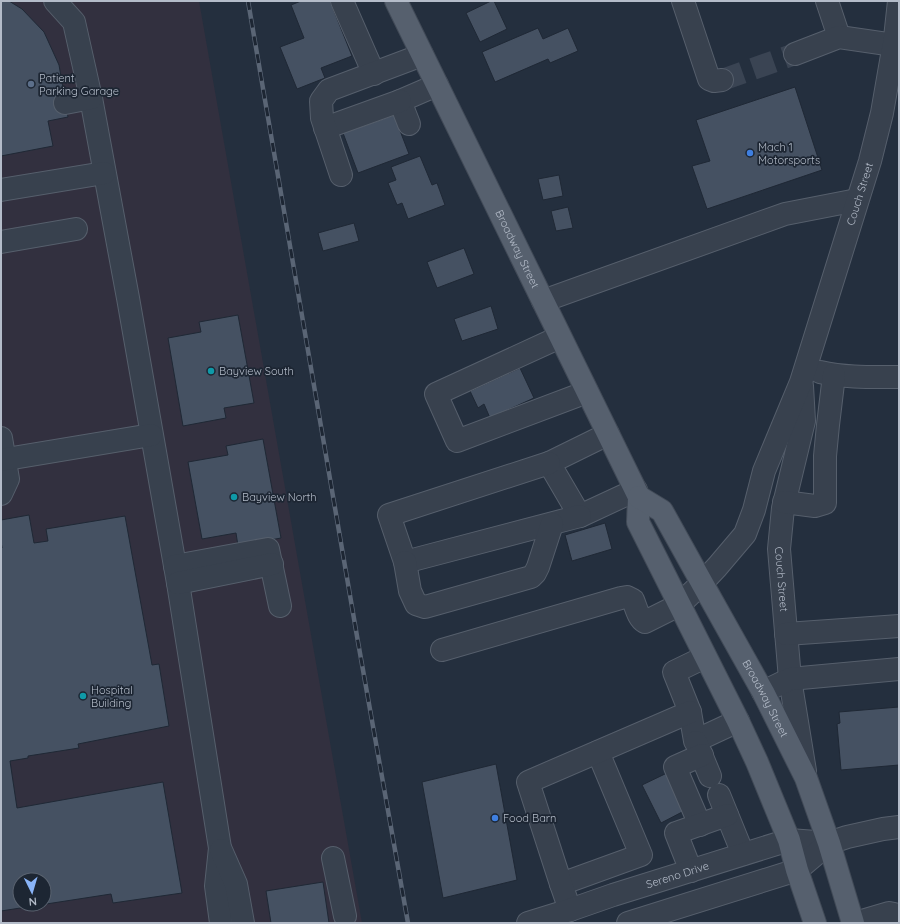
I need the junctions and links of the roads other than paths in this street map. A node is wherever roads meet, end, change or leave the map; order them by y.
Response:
1 (55, 1) edge
2 (342, 1) edge
3 (396, 1) edge
4 (683, 1) edge
5 (827, 1) edge
6 (899, 1) edge
7 (839, 37) junction
8 (894, 45) junction
9 (795, 54) tunnel mouth
10 (422, 55) junction
11 (374, 74) junction
12 (722, 80) dead end
13 (437, 85) junction
14 (91, 98) junction
15 (400, 101) junction
16 (65, 103) dead end
17 (409, 124) dead end
18 (325, 128) junction
19 (104, 173) junction
20 (341, 175) dead end
21 (1, 190) edge
22 (858, 200) junction
23 (76, 229) dead end
24 (1, 242) edge
25 (543, 301) junction
26 (560, 337) junction
27 (803, 375) junction
28 (834, 375) junction
29 (899, 377) edge
30 (587, 392) junction
31 (608, 434) junction
32 (151, 435) junction
33 (1, 438) edge
34 (3, 459) edge
35 (549, 463) junction
36 (1, 494) edge
37 (637, 494) junction
38 (784, 502) junction
39 (580, 516) junction
40 (552, 524) junction
41 (405, 562) junction
42 (176, 574) junction
43 (702, 583) junction
44 (679, 605) junction
45 (280, 606) dead end
46 (899, 626) edge
47 (786, 634) junction
48 (442, 650) dead end
49 (705, 657) junction
50 (899, 669) edge
51 (790, 679) junction
52 (763, 692) junction
53 (690, 712) junction
54 (738, 721) junction
55 (699, 748) junction
56 (598, 752) junction
57 (806, 778) junction
58 (727, 815) junction
59 (700, 825) junction
60 (899, 827) edge
61 (789, 840) junction
62 (829, 843) junction
63 (220, 848) junction
64 (743, 854) junction
65 (333, 858) dead end
66 (691, 870) junction
67 (797, 870) junction
68 (561, 884) junction
69 (570, 910) junction
70 (346, 916) dead end
71 (220, 923) edge
72 (243, 923) edge
73 (528, 923) edge
74 (628, 923) edge
75 (815, 923) edge
76 (854, 923) edge
77 (897, 923) edge

1 - 14 street
2 - 11 street
3 - 10 main road, Broadway Street
4 - 12 street
5 - 7 street
6 - 8 street, Couch Street
7 - 8 street
7 - 9 street
8 - 22 street, Couch Street
10 - 11 street
10 - 13 main road, Broadway Street
11 - 18 street
13 - 15 street
13 - 25 main road, Broadway Street
14 - 16 street
14 - 19 street
15 - 17 street
15 - 18 street
18 - 20 street
19 - 21 street
19 - 32 street
22 - 25 street
22 - 27 street, Couch Street
23 - 24 street
25 - 26 main road, Broadway Street
26 - 30 main road, Broadway Street
26 - 30 street
27 - 28 street
27 - 38 street, Couch Street
27 - 43 street, Couch Street
28 - 29 street
28 - 38 street
30 - 31 main road, Broadway Street
31 - 35 street
31 - 37 main road, Broadway Street
32 - 34 street
32 - 42 street
33 - 34 street
34 - 36 street
35 - 39 street
35 - 41 street
37 - 39 street
37 - 43 main road, Broadway Street
37 - 44 main road, Broadway Street
38 - 47 street, Couch Street
39 - 40 street
40 - 41 street
40 - 41 street
42 - 45 street
42 - 63 street
43 - 44 street, Couch Street
43 - 52 main road, Broadway Street
44 - 48 street, Couch Street
44 - 49 main road, Broadway Street
46 - 47 street
47 - 51 street, Couch Street
49 - 53 street
49 - 54 main road, Broadway Street
50 - 51 street
51 - 52 street
51 - 57 street, Couch Street
52 - 57 main road, Broadway Street
53 - 55 street
53 - 56 street
54 - 55 street
54 - 61 main road, Broadway Street
55 - 58 street
55 - 59 street
56 - 68 street
56 - 68 street
57 - 62 main road, Broadway Street
58 - 59 street
58 - 64 street
59 - 66 street
60 - 62 street, Sereno Drive
61 - 62 street, Sereno Drive
61 - 64 street, Sereno Drive
61 - 67 main road, Broadway Street
62 - 67 street, Sereno Drive
62 - 76 main road, Broadway Street
63 - 71 street
63 - 72 street
64 - 66 street, Sereno Drive
65 - 70 street
66 - 69 street, Sereno Drive
67 - 74 street, Sereno Drive
67 - 75 main road, Broadway Street
68 - 69 street
69 - 73 street, Sereno Drive
76 - 77 street

